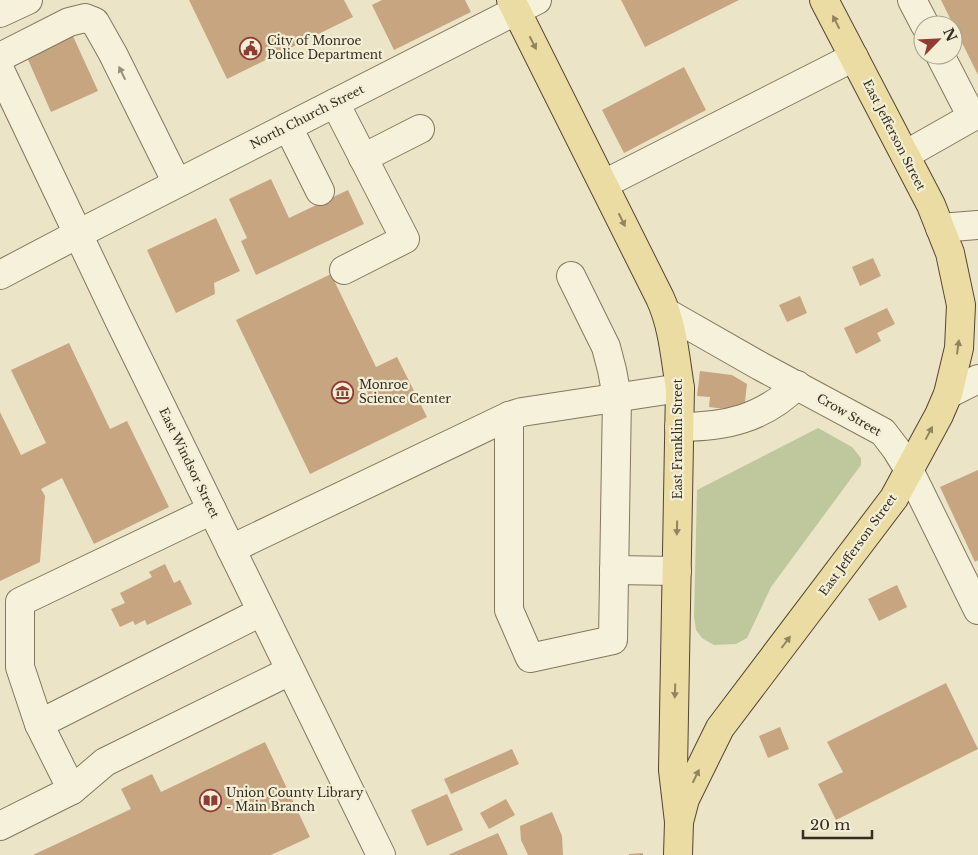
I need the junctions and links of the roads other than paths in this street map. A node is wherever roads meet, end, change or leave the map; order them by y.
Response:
1 (28, 0) edge
2 (824, 0) edge
3 (912, 0) edge
4 (521, 3) edge
5 (0, 14) edge
6 (920, 15) edge
7 (0, 57) edge
8 (854, 57) junction
9 (945, 65) edge
10 (0, 70) edge
11 (335, 103) junction
12 (288, 127) junction
13 (420, 129) dead end
14 (904, 155) junction
15 (363, 158) junction
16 (176, 184) junction
17 (604, 184) junction
18 (320, 191) dead end
19 (978, 224) edge
20 (940, 228) junction
21 (78, 234) junction
22 (344, 270) dead end
23 (0, 275) edge
24 (571, 276) dead end
25 (667, 313) junction
26 (978, 379) edge
27 (797, 385) junction
28 (680, 388) junction
29 (948, 394) junction
30 (617, 397) junction
31 (509, 416) junction
32 (679, 428) junction
33 (909, 470) junction
34 (212, 510) junction
35 (231, 549) junction
36 (614, 570) junction
37 (677, 571) junction
38 (978, 610) edge
39 (261, 612) junction
40 (290, 671) junction
41 (39, 724) junction
42 (72, 790) junction
43 (2, 818) edge
44 (679, 822) junction
45 (380, 855) edge
46 (678, 855) edge

1 - 5 street
8 -> 2 main road, East Jefferson Street
3 - 6 street
4 - 11 street, North Church Street
4 -> 17 main road, East Franklin Street
16 -> 7 street
8 - 14 main road, East Jefferson Street
8 - 17 street
9 - 14 street
10 - 21 street, East Windsor Street
11 - 12 street, North Church Street
11 - 15 street
12 - 16 street, North Church Street
12 - 18 street
13 - 15 street
14 - 20 main road, East Jefferson Street
15 - 22 street
16 - 21 street, North Church Street
17 -> 25 main road, East Franklin Street
19 - 20 street
29 -> 20 main road, East Jefferson Street
21 - 23 street, North Church Street
21 - 34 street, East Windsor Street
24 - 30 street
25 - 27 street, Crow Street
25 - 28 main road, East Franklin Street
26 - 29 street
27 - 32 street
27 - 33 street, Crow Street
28 - 30 street
28 - 32 main road, East Franklin Street
33 -> 29 main road, East Jefferson Street
30 - 31 street
30 - 36 street
31 - 35 street
31 - 36 street
32 -> 37 main road, East Franklin Street
33 - 38 street, Crow Street
44 -> 33 main road, East Jefferson Street
34 - 35 street, East Windsor Street
34 - 41 street
35 - 39 street, East Windsor Street
36 - 37 street
37 -> 44 main road, East Franklin Street
39 - 40 street, East Windsor Street
39 - 41 street
40 - 42 street
40 - 45 street, East Windsor Street
41 - 42 street
42 - 43 street
44 - 46 main road, East Franklin Street

